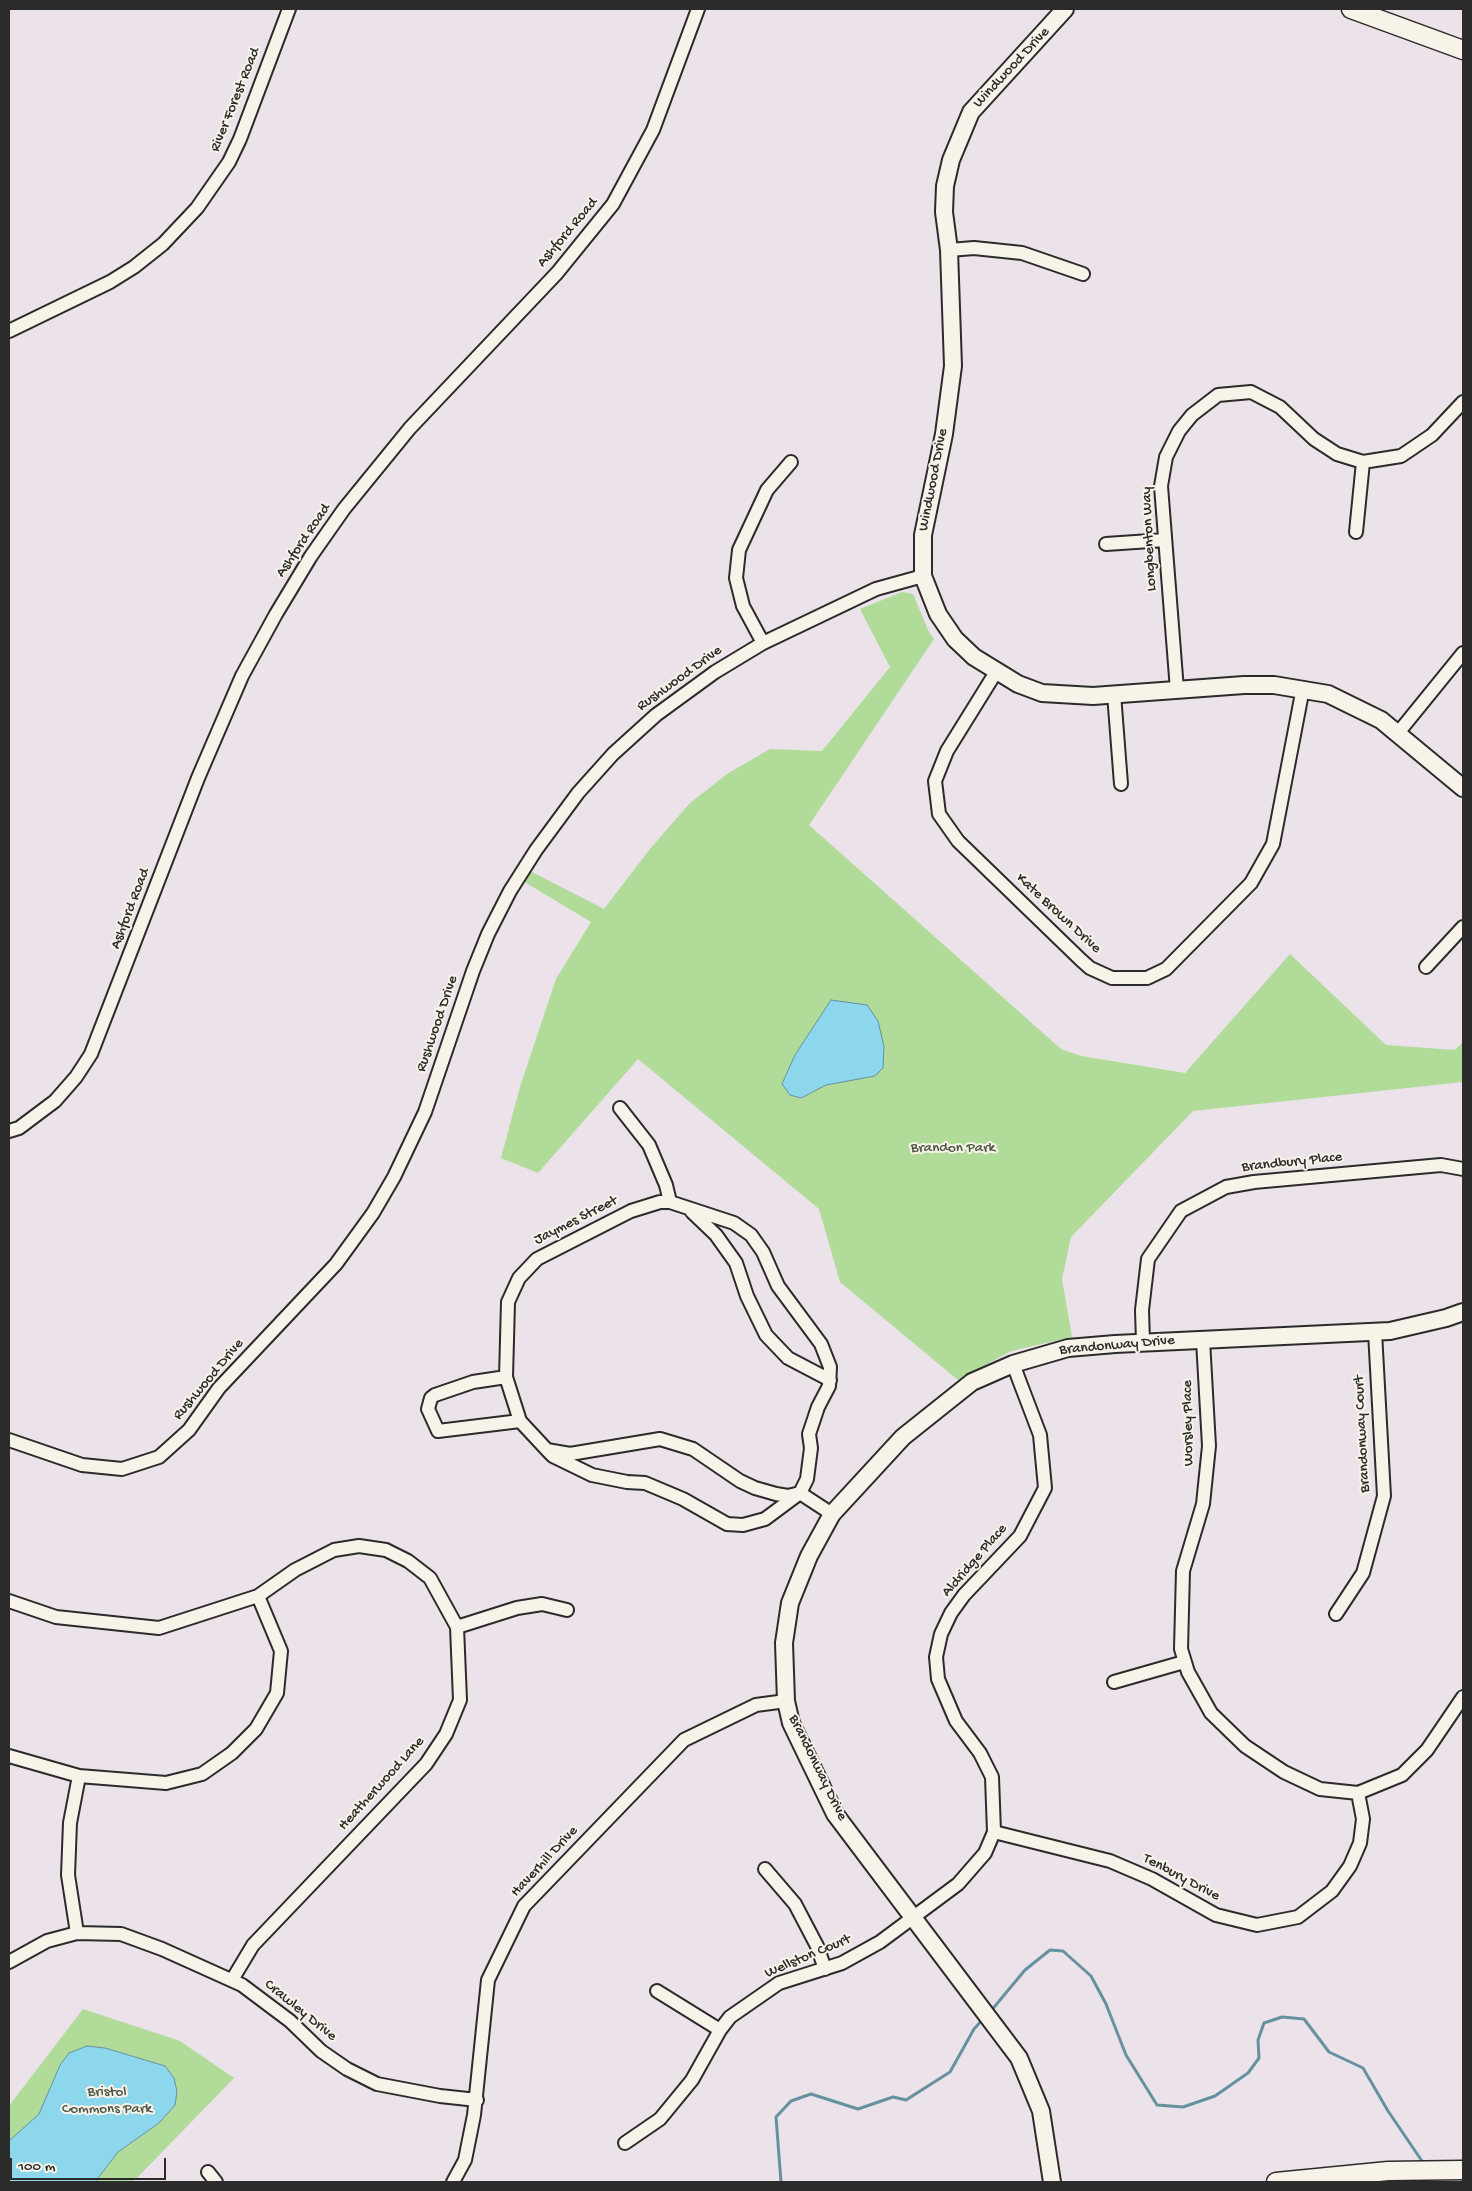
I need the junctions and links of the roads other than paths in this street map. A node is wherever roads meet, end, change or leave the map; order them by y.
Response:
1 (289, 9) edge
2 (698, 9) edge
3 (1065, 9) edge
4 (1350, 9) edge
5 (1463, 50) edge
6 (949, 250) junction
7 (1084, 274) dead end
8 (9, 331) edge
9 (1463, 402) edge
10 (791, 462) dead end
11 (1363, 462) junction
12 (1356, 532) dead end
13 (1166, 540) junction
14 (1106, 544) dead end
15 (924, 576) junction
16 (763, 643) junction
17 (1463, 653) edge
18 (996, 672) junction
19 (1303, 688) junction
20 (1177, 690) junction
21 (1114, 694) junction
22 (1398, 733) junction
23 (1121, 784) dead end
24 (1463, 788) edge
25 (1463, 927) edge
26 (1426, 967) dead end
27 (620, 1108) dead end
28 (9, 1131) edge
29 (1463, 1169) edge
30 (670, 1202) junction
31 (688, 1208) junction
32 (1463, 1312) edge
33 (1375, 1332) junction
34 (1203, 1340) junction
35 (1143, 1342) junction
36 (1013, 1364) junction
37 (506, 1377) junction
38 (830, 1380) junction
39 (520, 1421) junction
40 (9, 1440) edge
41 (547, 1450) junction
42 (800, 1493) junction
43 (832, 1514) junction
44 (258, 1596) junction
45 (9, 1601) edge
46 (567, 1610) dead end
47 (1336, 1614) dead end
48 (457, 1627) junction
49 (1184, 1662) junction
50 (1114, 1682) dead end
51 (1463, 1697) edge
52 (786, 1701) junction
53 (9, 1756) edge
54 (80, 1776) junction
55 (1358, 1793) junction
56 (994, 1832) junction
57 (765, 1869) dead end
58 (913, 1918) junction
59 (77, 1933) junction
60 (9, 1962) edge
61 (825, 1969) junction
62 (232, 1980) junction
63 (656, 1991) dead end
64 (720, 2030) junction
65 (477, 2100) junction
66 (625, 2143) dead end
67 (1460, 2170) edge
68 (456, 2177) edge
69 (1052, 2182) edge
70 (1276, 2182) edge

1 - 8 street, River Forest Road
2 - 28 street, Ashford Road
3 - 6 street, Windwood Drive
4 - 5 main road
6 - 7 street
6 - 15 street, Windwood Drive
9 - 11 street, Longbenton Way
10 - 16 street
11 - 12 street
11 - 13 street, Longbenton Way
13 - 14 street
13 - 20 street, Longbenton Way
15 - 16 street, Rushwood Drive
15 - 18 street, Windwood Drive
16 - 40 street, Rushwood Drive
17 - 22 street
18 - 19 street, Kate Brown Drive
18 - 21 street, Windwood Drive
19 - 20 street, Windwood Drive
19 - 22 street, Windwood Drive
20 - 21 street, Windwood Drive
21 - 23 street
22 - 24 street, Windwood Drive
25 - 26 street
27 - 30 street
29 - 35 street, Brandbury Place
30 - 31 street, Jaymes Street
30 - 37 street, Jaymes Street
31 - 38 street, Jaymes Street
31 - 38 street, Jaymes Street
32 - 33 street, Brandonway Drive
33 - 34 street, Brandonway Drive
33 - 47 street, Brandonway Court
34 - 35 street, Brandonway Drive
34 - 49 street, Worsley Place
35 - 36 street, Brandonway Drive
36 - 43 street, Brandonway Drive
36 - 56 street, Aldridge Place
37 - 39 street, Jaymes Street
37 - 39 street
38 - 42 street
39 - 41 street
41 - 42 street
41 - 42 street
42 - 43 street
43 - 52 street, Brandonway Drive
44 - 45 street, Heatherwood Lane
44 - 48 street, Heatherwood Lane
44 - 54 street
46 - 48 street
48 - 62 street, Heatherwood Lane
49 - 50 street
49 - 55 street, Worsley Place
51 - 55 street
52 - 58 street, Brandonway Drive
52 - 65 street, Haverhill Drive
53 - 54 street
54 - 59 street
55 - 56 street, Tenbury Drive
56 - 58 street, Aldridge Place
57 - 61 street
58 - 61 street, Wellston Court
58 - 69 street, Brandonway Drive
59 - 60 street, Crawley Drive
59 - 62 street, Crawley Drive
61 - 64 street, Wellston Court
62 - 65 street, Crawley Drive
63 - 64 street
64 - 66 street, Wellston Court
65 - 68 street, Haverhill Drive
67 - 70 main road

